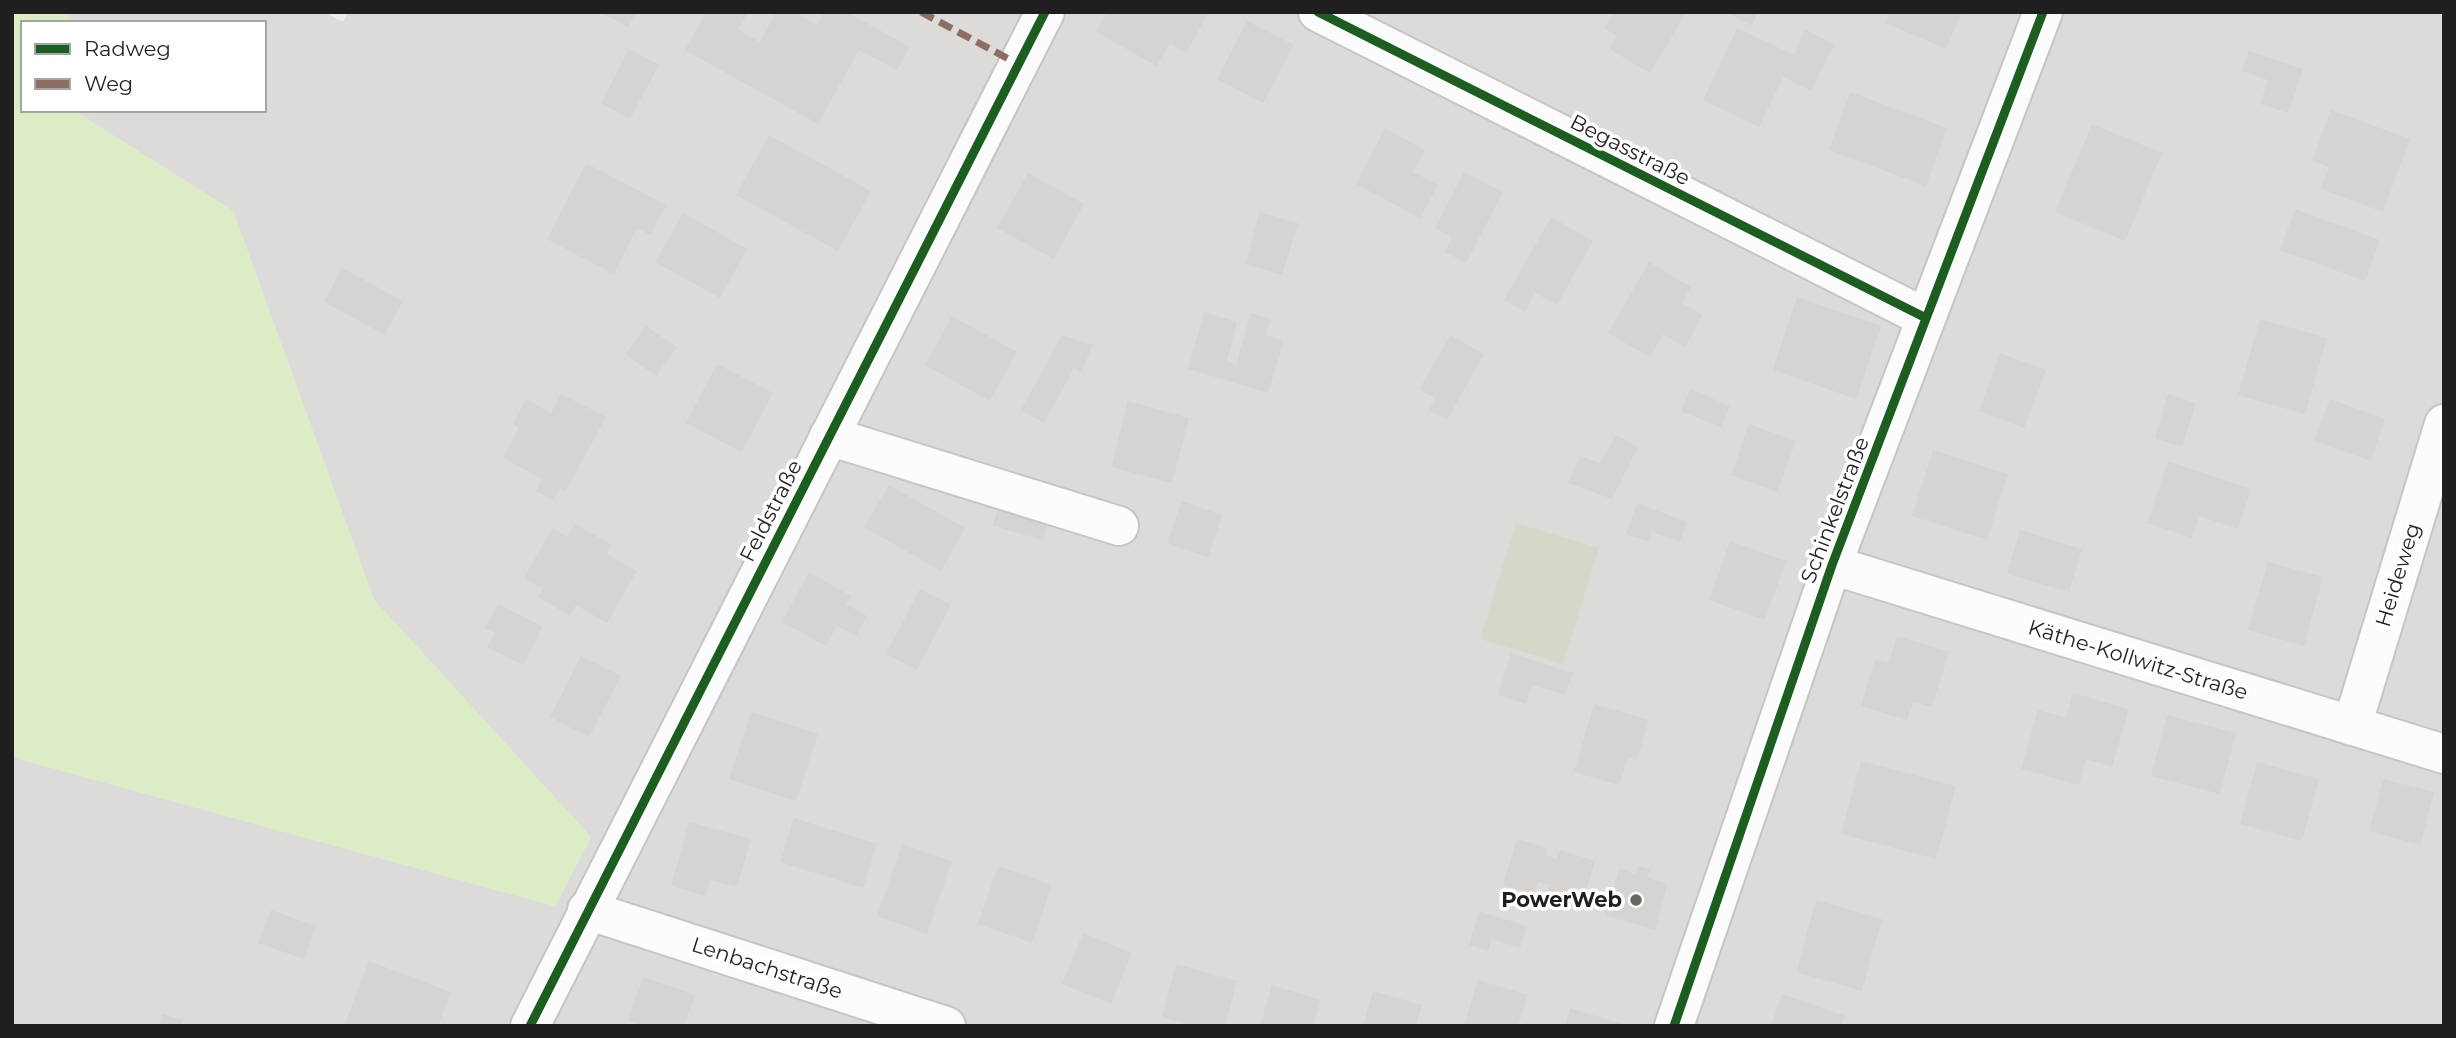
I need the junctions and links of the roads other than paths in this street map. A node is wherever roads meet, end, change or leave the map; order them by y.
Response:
1 (1045, 12) edge
2 (1318, 12) edge
3 (2043, 12) edge
4 (1926, 318) junction
5 (2444, 424) edge
6 (829, 436) junction
7 (1119, 526) dead end
8 (1832, 565) junction
9 (2352, 726) junction
10 (2444, 754) edge
11 (587, 910) junction
12 (530, 1026) edge
13 (946, 1026) edge
14 (1675, 1026) edge

1 - 6 street, Feldstraße
2 - 4 street, Begasstraße
3 - 4 street, Schinkelstraße
4 - 8 street, Schinkelstraße
5 - 9 street, Heideweg
6 - 7 street
6 - 11 street, Feldstraße
8 - 9 street, Käthe-Kollwitz-Straße
8 - 14 street, Schinkelstraße
9 - 10 street, Käthe-Kollwitz-Straße
11 - 12 street, Feldstraße
11 - 13 street, Lenbachstraße

